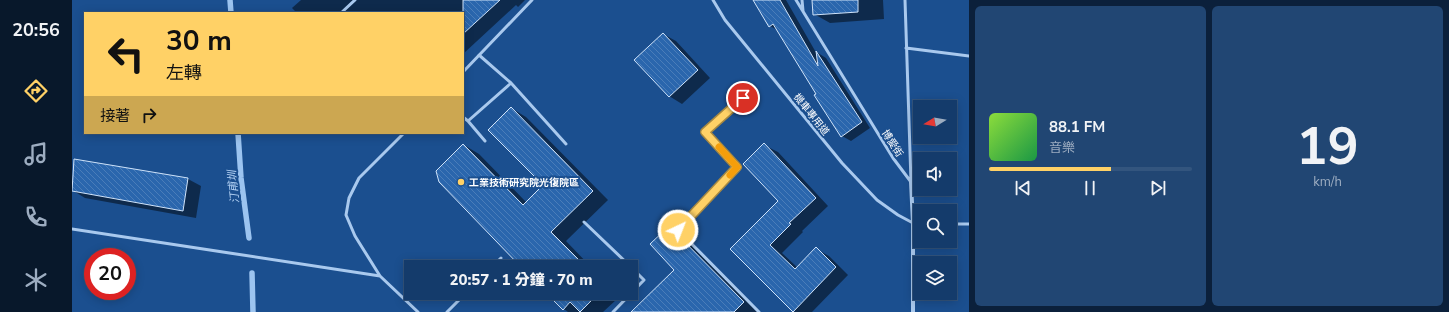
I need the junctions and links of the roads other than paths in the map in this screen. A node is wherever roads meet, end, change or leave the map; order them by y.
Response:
1 (355, 0) edge
2 (532, 0) edge
3 (713, 0) edge
4 (796, 0) edge
5 (802, 0) edge
6 (905, 0) edge
7 (342, 12) edge
8 (803, 12) junction
9 (906, 48) junction
10 (479, 55) junction
11 (969, 56) edge
12 (464, 71) edge
13 (511, 83) junction
14 (743, 98) dead end
15 (464, 118) edge
16 (468, 121) junction
17 (403, 134) edge
18 (485, 141) dead end
19 (566, 144) dead end
20 (911, 182) junction
21 (584, 222) dead end
22 (913, 223) joint
23 (957, 224) edge
24 (969, 224) edge
25 (72, 229) edge
26 (913, 248) edge
27 (624, 260) edge
28 (638, 274) edge
29 (380, 276) junction
30 (638, 286) edge
31 (459, 300) edge
32 (625, 300) edge
33 (418, 312) edge
34 (448, 312) edge
35 (613, 312) edge
36 (759, 312) edge
37 (913, 312) edge

1 - 7 lane
2 - 10 lane
3 - 22 lane, 機車專用道
4 - 8 lane, 博愛街
5 - 8 lane
6 - 9 lane
8 - 20 lane, 博愛街
9 - 11 lane
9 - 20 lane
10 - 12 lane
10 - 13 lane
13 - 16 lane
13 - 19 lane
14 - 36 lane
15 - 16 lane
16 - 18 lane
17 - 29 lane
20 - 22 street
21 - 27 lane
23 - 24 lane
25 - 29 lane
26 - 37 street
28 - 30 lane
29 - 33 lane
31 - 34 lane
32 - 35 lane

